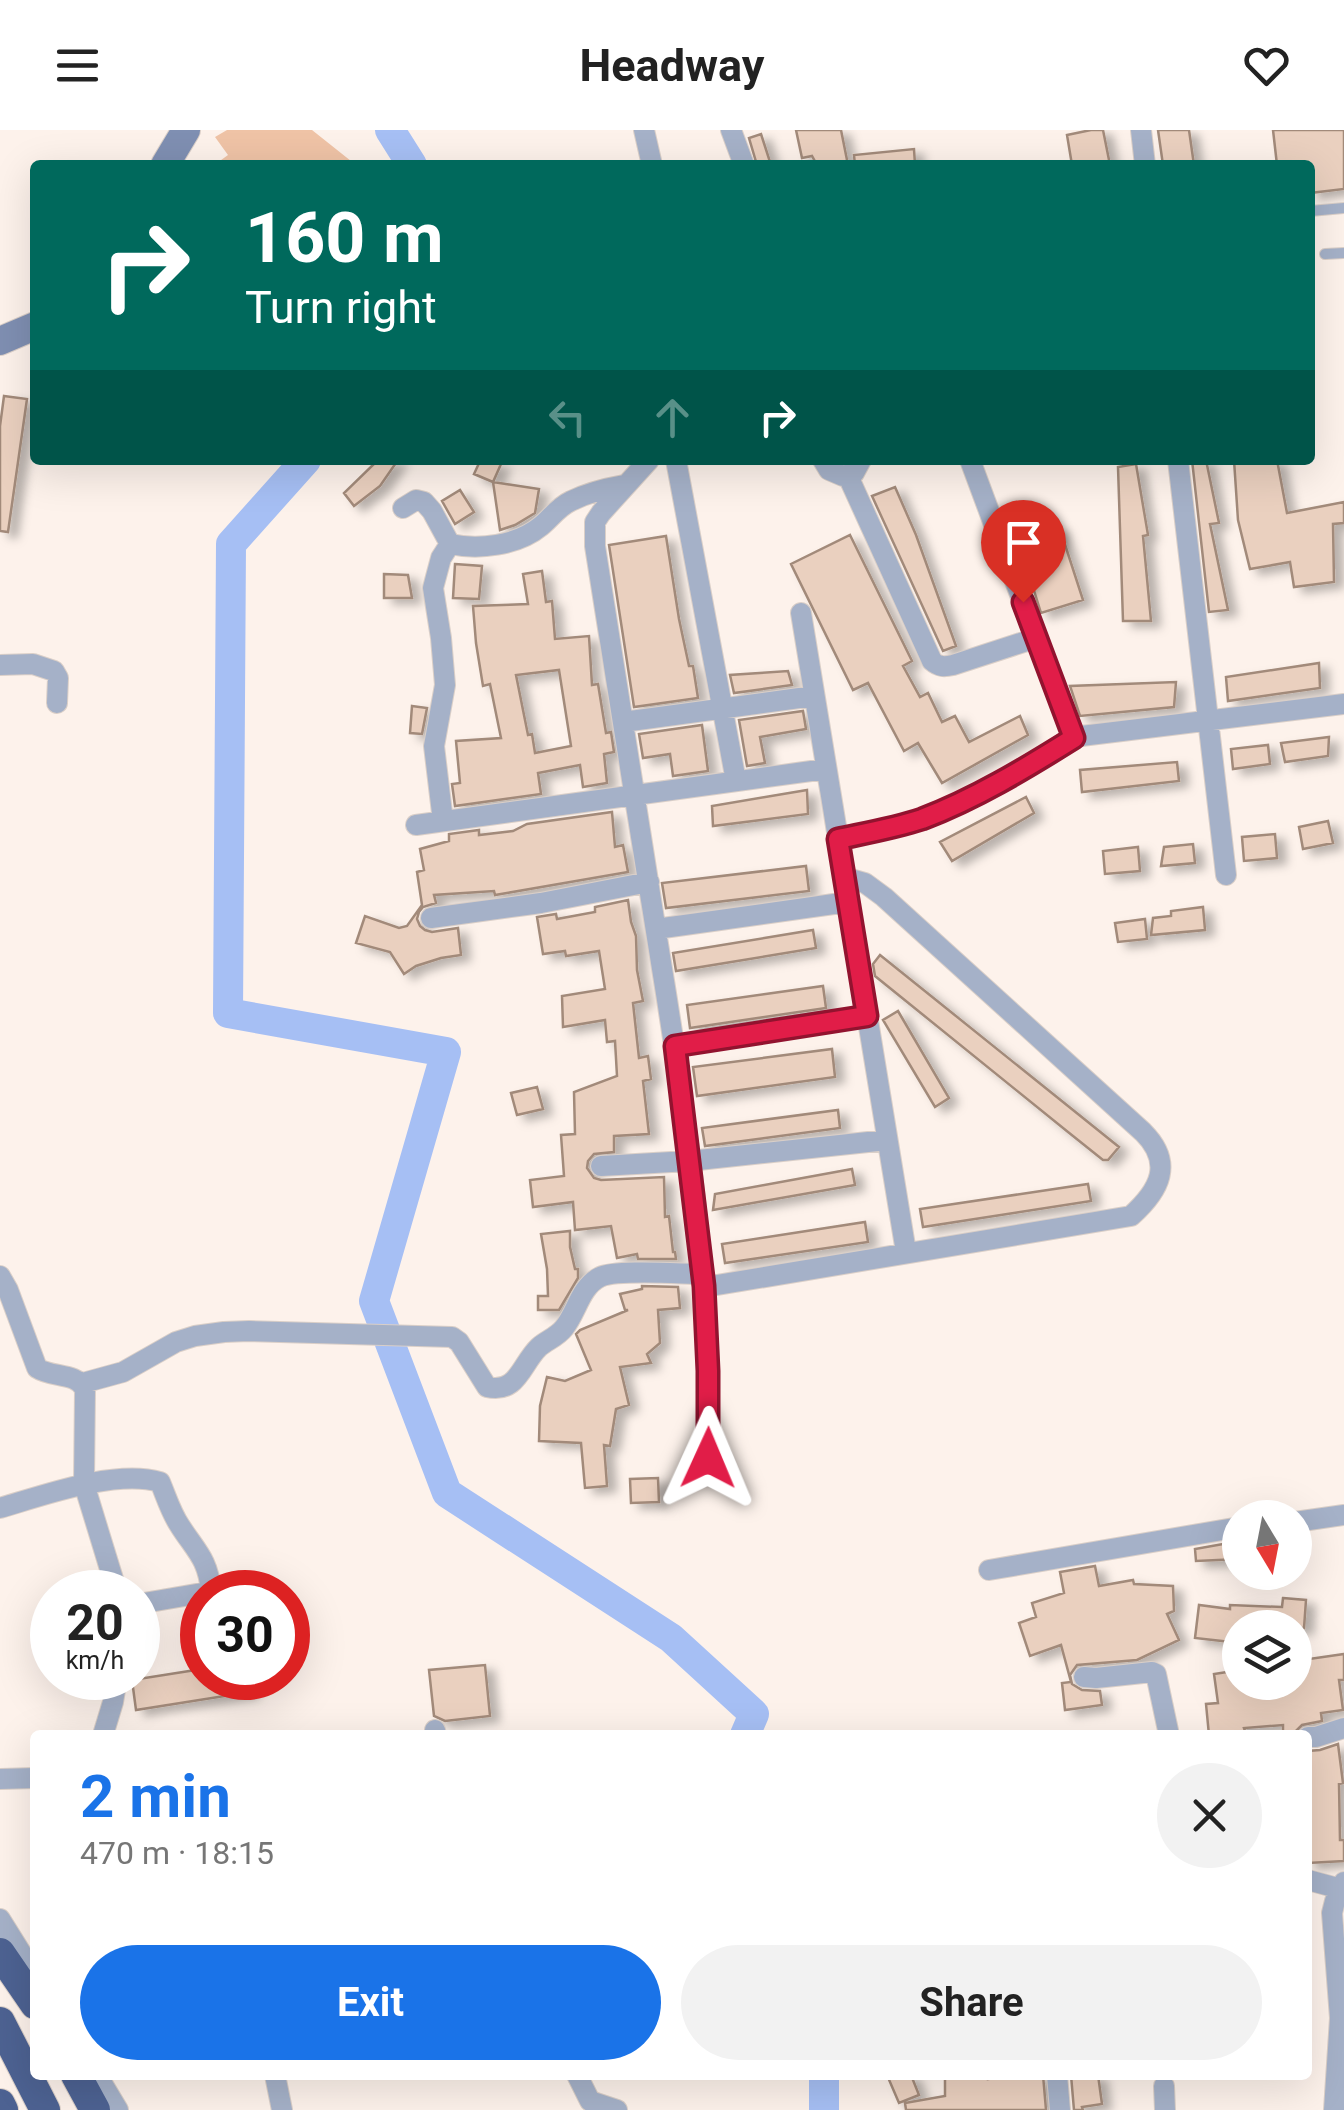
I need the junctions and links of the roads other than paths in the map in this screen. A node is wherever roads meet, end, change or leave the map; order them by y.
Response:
1 (186, 130) edge
2 (644, 130) edge
3 (731, 130) edge
4 (1141, 130) edge
5 (168, 160) edge
6 (651, 160) edge
7 (742, 160) edge
8 (1144, 160) edge
9 (1344, 208) edge
10 (1315, 211) edge
11 (1344, 253) edge
12 (1326, 254) dead end
13 (30, 328) edge
14 (0, 341) edge
15 (644, 465) edge
16 (677, 465) edge
17 (826, 465) edge
18 (972, 465) edge
19 (1179, 465) edge
20 (855, 468) edge
21 (624, 485) junction
22 (403, 508) dead end
23 (450, 544) junction
24 (801, 614) dead end
25 (1036, 638) junction
26 (0, 664) edge
27 (814, 696) junction
28 (56, 703) dead end
29 (1344, 704) edge
30 (723, 707) junction
31 (1208, 720) junction
32 (623, 722) junction
33 (1074, 738) junction
34 (826, 770) junction
35 (736, 781) junction
36 (636, 795) junction
37 (443, 821) junction
38 (416, 825) dead end
39 (838, 839) junction
40 (1226, 875) dead end
41 (844, 877) junction
42 (649, 882) junction
43 (848, 902) junction
44 (431, 918) dead end
45 (656, 929) junction
46 (867, 1016) junction
47 (675, 1046) junction
48 (888, 1140) junction
49 (689, 1161) junction
50 (601, 1166) dead end
51 (906, 1252) junction
52 (0, 1276) edge
53 (704, 1280) junction
54 (83, 1383) junction
55 (708, 1458) dead end
56 (84, 1484) junction
57 (0, 1508) edge
58 (1344, 1514) edge
59 (1312, 1519) edge
60 (1222, 1530) edge
61 (110, 1570) edge
62 (206, 1570) edge
63 (990, 1570) dead end
64 (1084, 1677) dead end
65 (113, 1700) edge
66 (1344, 1728) edge
67 (105, 1730) edge
68 (1169, 1730) edge
69 (1312, 1737) edge
70 (30, 1778) edge
71 (0, 1780) edge
72 (1312, 1881) edge
73 (1342, 1886) edge
74 (0, 1919) edge
75 (0, 1953) edge
76 (30, 1968) edge
77 (30, 1997) edge
78 (0, 2022) edge
79 (79, 2080) edge
80 (100, 2080) edge
81 (276, 2080) edge
82 (580, 2080) edge
83 (1057, 2080) edge
84 (1164, 2086) dead end
85 (45, 2110) edge
86 (95, 2110) edge
87 (118, 2110) edge
88 (282, 2110) edge
89 (617, 2110) edge
90 (1060, 2110) edge
91 (1165, 2110) edge
92 (1334, 2110) edge

1 - 5 street
2 - 6 street
3 - 7 street
4 - 8 street
9 - 10 lane
11 - 12 lane
13 - 14 street
15 - 21 street
16 - 30 street
17 - 20 street
18 - 25 street
19 - 31 street
20 - 25 street
21 - 23 street
21 - 32 street
22 - 23 street
23 - 37 street
24 - 27 street
25 - 33 street
26 - 28 street
27 - 30 street
27 - 34 street
29 - 31 street
30 - 32 street
30 - 35 street
31 - 33 street
31 - 40 street
32 - 36 street
33 - 39 street
34 - 35 street
34 - 39 street
35 - 36 street
36 - 37 street
36 - 42 street
37 - 38 street
39 - 41 street
41 - 43 street
41 - 51 street
42 - 44 street
42 - 45 street
43 - 45 street
43 - 46 street
45 - 47 street
46 - 47 street
46 - 48 street
47 - 49 street
48 - 49 street
48 - 51 street
49 - 50 street
49 - 53 street
51 - 53 street
52 - 54 street
53 - 54 street
53 - 55 street
54 - 56 street
56 - 57 street
56 - 61 street
56 - 62 street
58 - 59 street
60 - 63 street
64 - 68 street
65 - 67 street
66 - 69 street
70 - 71 street
72 - 73 street
73 - 92 street
74 - 76 street
75 - 77 highway
78 - 85 highway
79 - 86 highway
80 - 87 street
81 - 88 street
82 - 89 street
83 - 90 street
84 - 91 street

